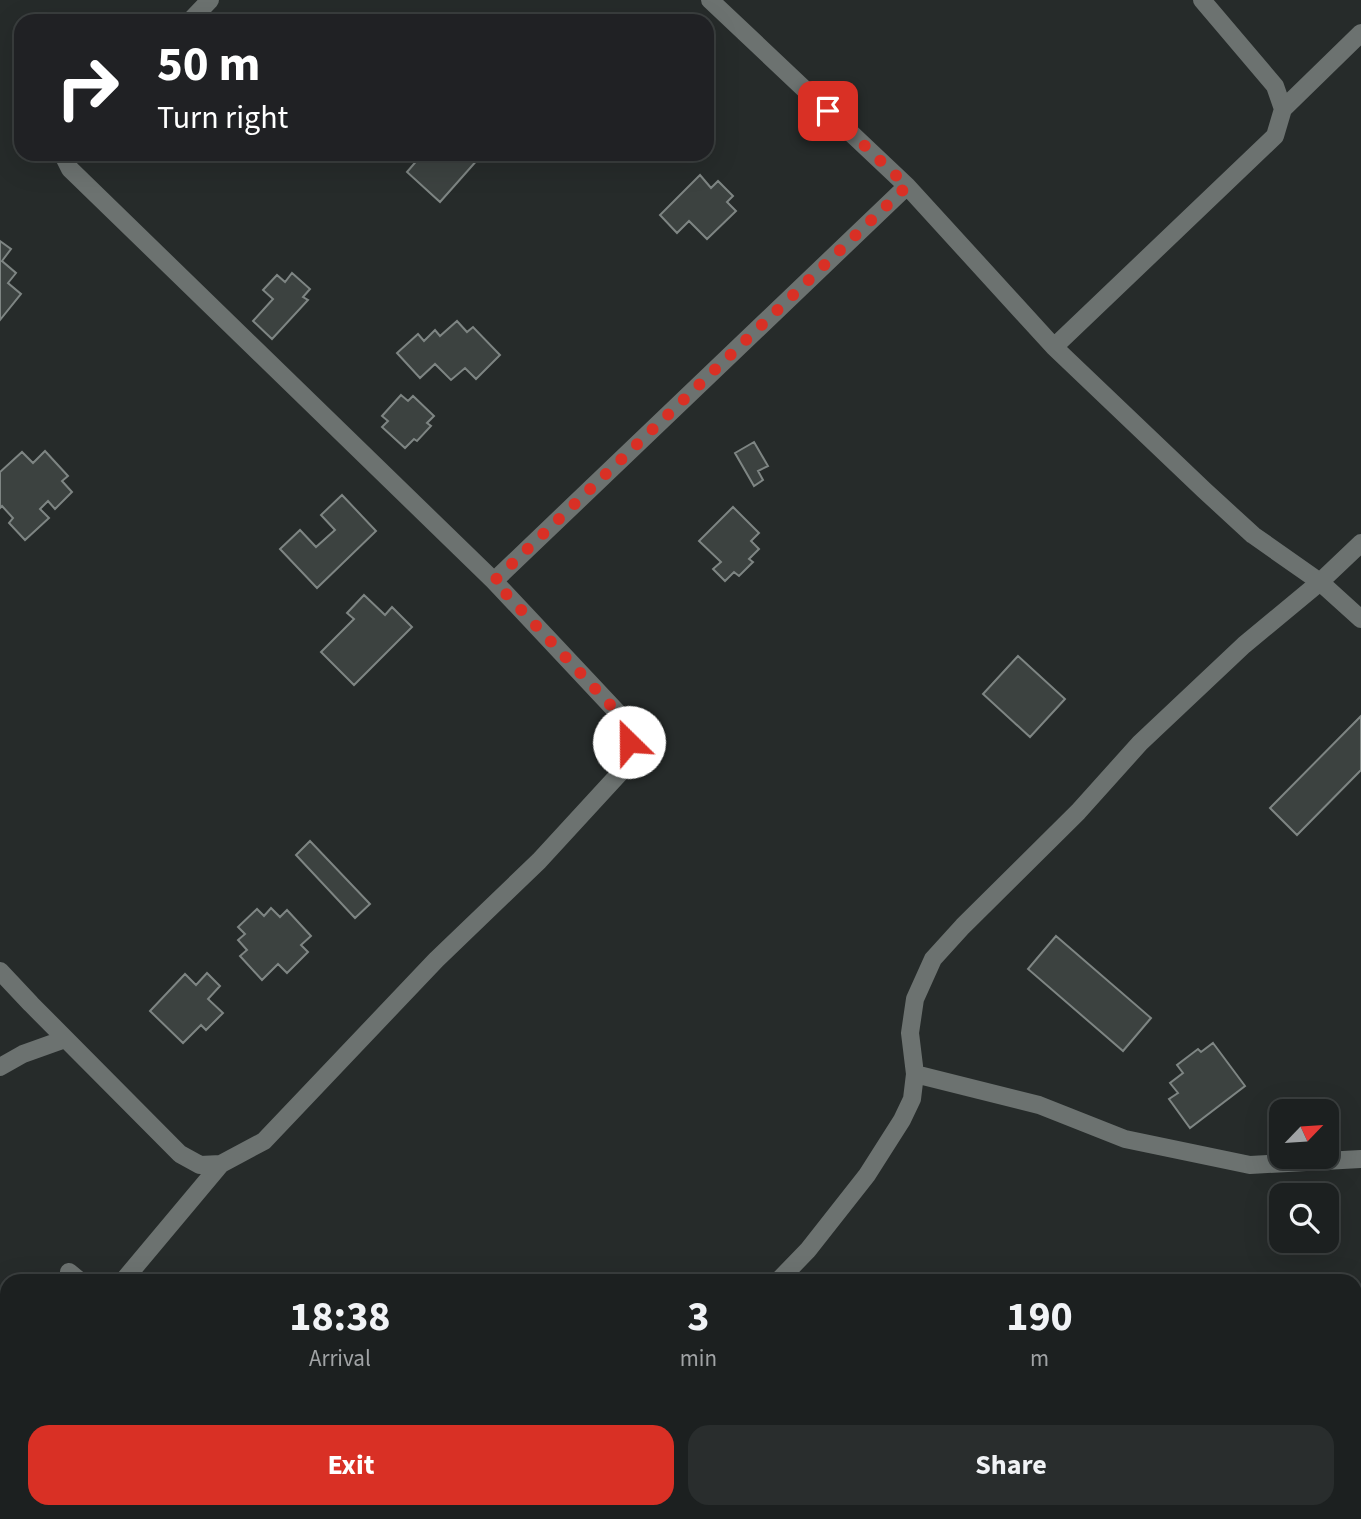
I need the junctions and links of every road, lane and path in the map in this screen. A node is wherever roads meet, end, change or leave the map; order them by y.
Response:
1 (210, 0) edge
2 (710, 0) edge
3 (1202, 0) edge
4 (197, 14) edge
5 (1361, 33) edge
6 (1283, 109) junction
7 (66, 161) edge
8 (907, 186) junction
9 (1054, 347) junction
10 (1361, 542) edge
11 (494, 581) junction
12 (1320, 582) junction
13 (1361, 619) edge
14 (0, 971) edge
15 (65, 1039) junction
16 (0, 1067) edge
17 (915, 1074) junction
18 (1361, 1159) edge
19 (221, 1164) junction
20 (129, 1274) edge
21 (785, 1274) edge

1 - 4 street
2 - 8 street
3 - 6 street
5 - 6 street
6 - 9 street
7 - 11 street
8 - 9 street
8 - 11 street
9 - 12 street
10 - 12 street
11 - 19 street
12 - 13 street
12 - 17 street
14 - 15 street
15 - 16 street
15 - 19 street
17 - 18 street
17 - 21 street
19 - 20 street

